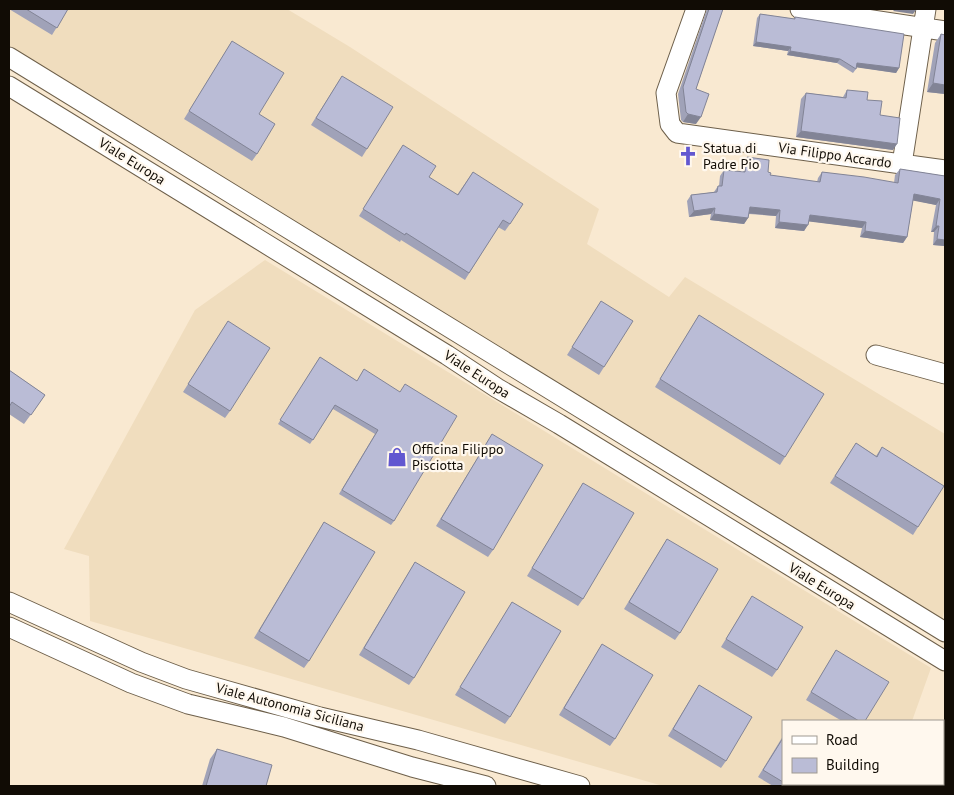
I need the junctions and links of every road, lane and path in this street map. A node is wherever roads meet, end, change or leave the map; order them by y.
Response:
1 (696, 9) edge
2 (800, 9) edge
3 (926, 9) edge
4 (924, 27) junction
5 (945, 30) edge
6 (9, 57) edge
7 (9, 86) edge
8 (172, 158) junction
9 (902, 164) junction
10 (945, 170) edge
11 (158, 178) junction
12 (876, 355) dead end
13 (945, 374) edge
14 (573, 404) junction
15 (559, 424) junction
16 (9, 602) edge
17 (9, 627) edge
18 (945, 632) edge
19 (945, 661) edge
20 (418, 740) junction
21 (412, 767) junction
22 (486, 786) edge
23 (580, 786) edge

1 - 9 street, Via Filippo Accardo
2 - 4 street
3 - 4 street
4 - 5 street
4 - 9 street
6 - 8 street, Viale Europa
7 - 11 street, Viale Europa
8 - 11 street
8 - 14 street, Viale Europa
9 - 10 street, Via Filippo Accardo
11 - 15 street, Viale Europa
12 - 13 street
14 - 15 street
14 - 18 street, Viale Europa
15 - 19 street, Viale Europa
16 - 20 street, Viale Autonomia Siciliana
17 - 21 street, Viale Autonomia Siciliana
20 - 21 street
20 - 23 street, Viale Autonomia Siciliana
21 - 22 street, Viale Autonomia Siciliana

